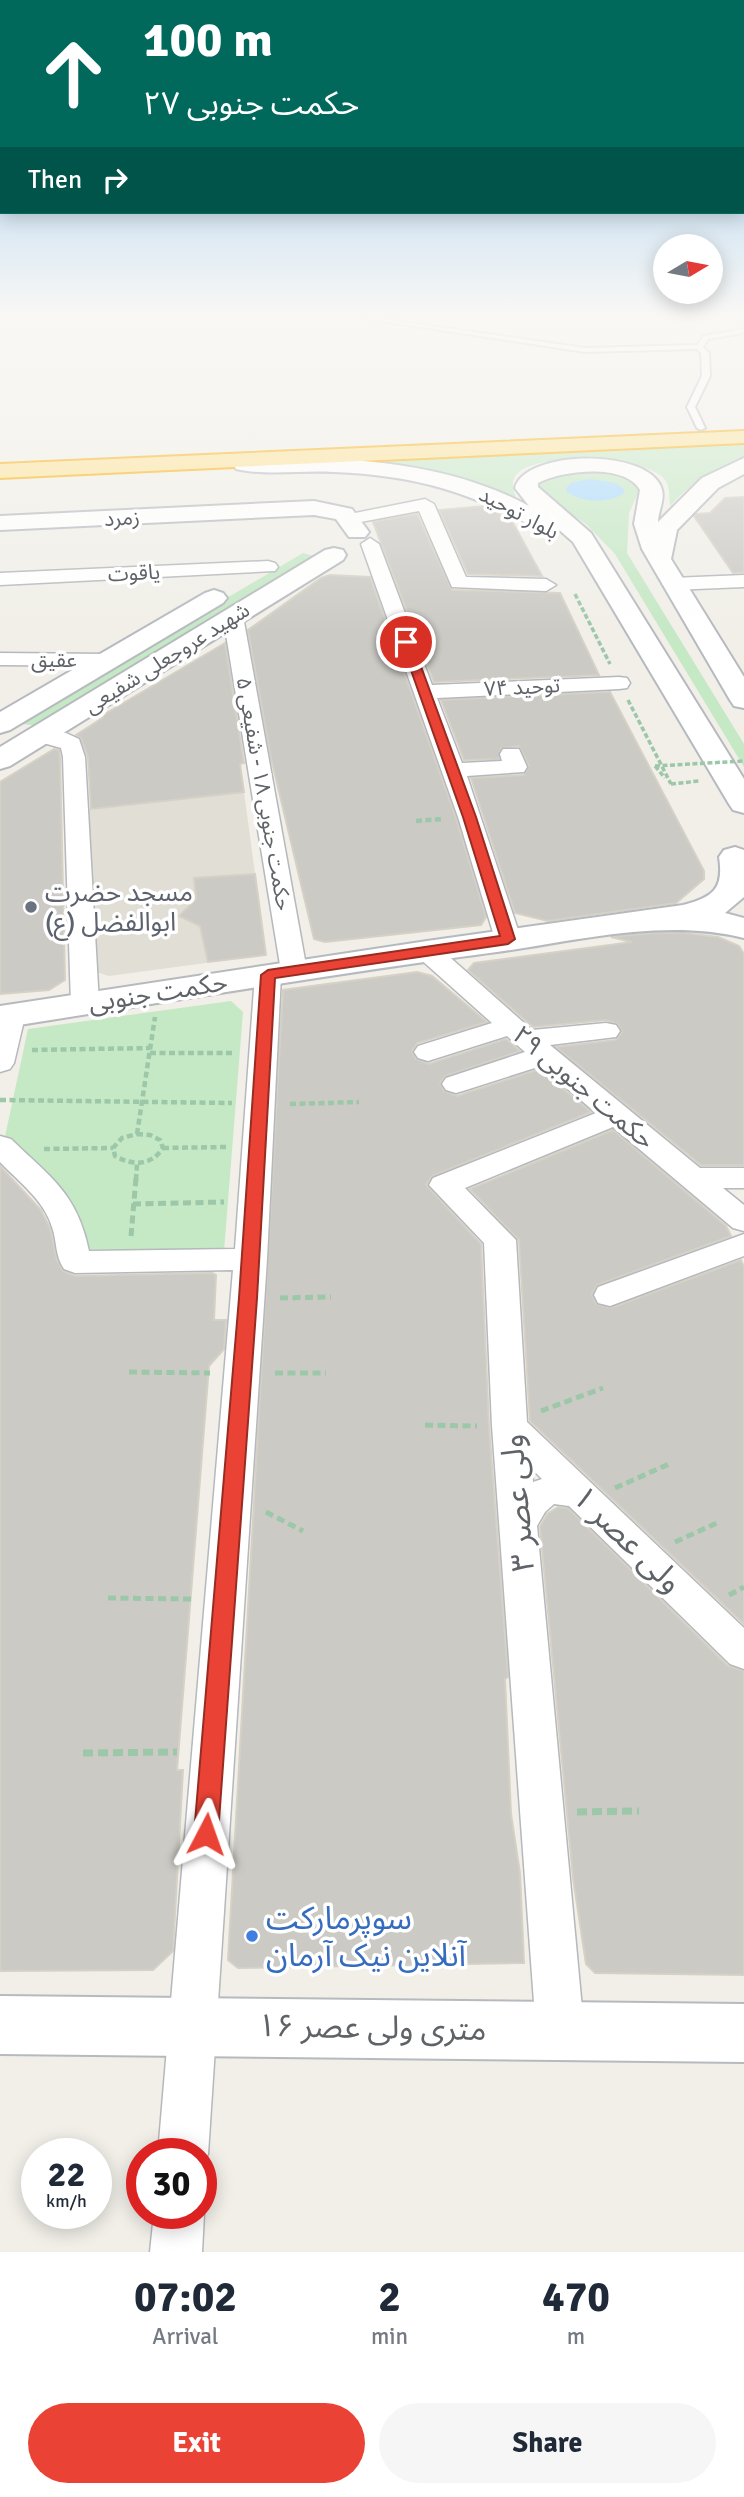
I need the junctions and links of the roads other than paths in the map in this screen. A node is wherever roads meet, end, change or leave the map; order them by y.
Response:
1 (699, 423) edge
2 (744, 426) edge
3 (701, 428) junction
4 (744, 437) edge
5 (0, 460) edge
6 (744, 465) edge
7 (109, 466) junction
8 (0, 471) edge
9 (0, 523) edge
10 (333, 538) junction
11 (597, 559) junction
12 (659, 559) junction
13 (268, 567) junction
14 (0, 579) edge
15 (744, 581) edge
16 (672, 584) junction
17 (546, 585) dead end
18 (233, 616) junction
19 (0, 659) edge
20 (108, 660) junction
21 (619, 682) dead end
22 (424, 692) junction
23 (744, 700) edge
24 (0, 724) edge
25 (41, 735) junction
26 (705, 736) junction
27 (511, 754) dead end
28 (0, 760) edge
29 (453, 770) junction
30 (744, 804) edge
31 (740, 865) edge
32 (648, 921) junction
33 (744, 928) edge
34 (508, 939) junction
35 (426, 951) junction
36 (281, 973) junction
37 (85, 1004) junction
38 (6, 1016) edge
39 (606, 1031) dead end
40 (527, 1040) junction
41 (428, 1052) dead end
42 (1, 1057) edge
43 (456, 1084) dead end
44 (617, 1115) junction
45 (3, 1147) edge
46 (694, 1178) junction
47 (744, 1178) edge
48 (744, 1221) edge
49 (744, 1244) edge
50 (251, 1259) junction
51 (610, 1295) dead end
52 (510, 1424) junction
53 (587, 1498) junction
54 (520, 1523) junction
55 (744, 1653) edge
56 (0, 2025) edge
57 (191, 2025) junction
58 (560, 2030) junction
59 (744, 2033) edge
60 (184, 2138) edge
61 (178, 2229) edge
62 (176, 2252) edge

1 - 3 lane
2 - 3 highway
3 - 5 highway
4 - 7 highway
6 - 12 main road
7 - 8 highway
7 - 11 main road, بلوار توحید
9 - 10 main road, زمرد
10 - 13 main road, شهید عروجعلی شفیعی
10 - 17 street
10 - 18 main road, شهید عروجعلی شفیعی
10 - 22 street
11 - 12 main road
11 - 26 main road, بلوار توحید
12 - 16 main road
13 - 14 street, یاقوت
13 - 20 main road, شهید عروجعلی شفیعی
15 - 16 street
16 - 23 main road
18 - 25 main road, شهید عروجعلی شفیعی
18 - 36 street, حکمت جنوبی ۱۸ - شفیعی ۵
19 - 20 street, عقیق
20 - 24 main road, شهید عروجعلی شفیعی
21 - 22 street, توحید ۷۴
22 - 29 street
24 - 25 main road
25 - 28 main road, شهید عروجعلی شفیعی
25 - 37 street
26 - 30 main road, بلوار توحید
26 - 31 main road
27 - 29 street
29 - 34 street
31 - 32 main road
32 - 33 main road
32 - 34 main road, حکمت جنوبی
34 - 35 main road, حکمت جنوبی
35 - 36 main road, حکمت جنوبی
35 - 40 street, حکمت جنوبی ۲۹
36 - 37 main road, حکمت جنوبی
36 - 50 street, حکمت جنوبی ۱۸ - شفیعی ۵
37 - 38 main road, حکمت جنوبی
38 - 42 street
39 - 40 street
40 - 41 street
40 - 43 street
40 - 44 street, حکمت جنوبی ۲۹
44 - 46 street, حکمت جنوبی ۲۹
44 - 52 street, ولی عصر ۳
45 - 50 street
46 - 47 street
46 - 48 street, حکمت جنوبی ۲۹
49 - 51 street
50 - 57 street, حکمت جنوبی ۱۸ - شفیعی ۵
52 - 53 street, ولی عصر ۱
52 - 54 street, ولی عصر ۳
53 - 54 street
53 - 55 street, ولی عصر ۱
54 - 58 street, ولی عصر ۳
56 - 57 main road, ۱۶ متری ولی عصر
57 - 58 main road, ۱۶ متری ولی عصر
57 - 60 street, حکمت جنوبی ۱۸ - شفیعی ۵
58 - 59 main road, ۱۶ متری ولی عصر
61 - 62 street

